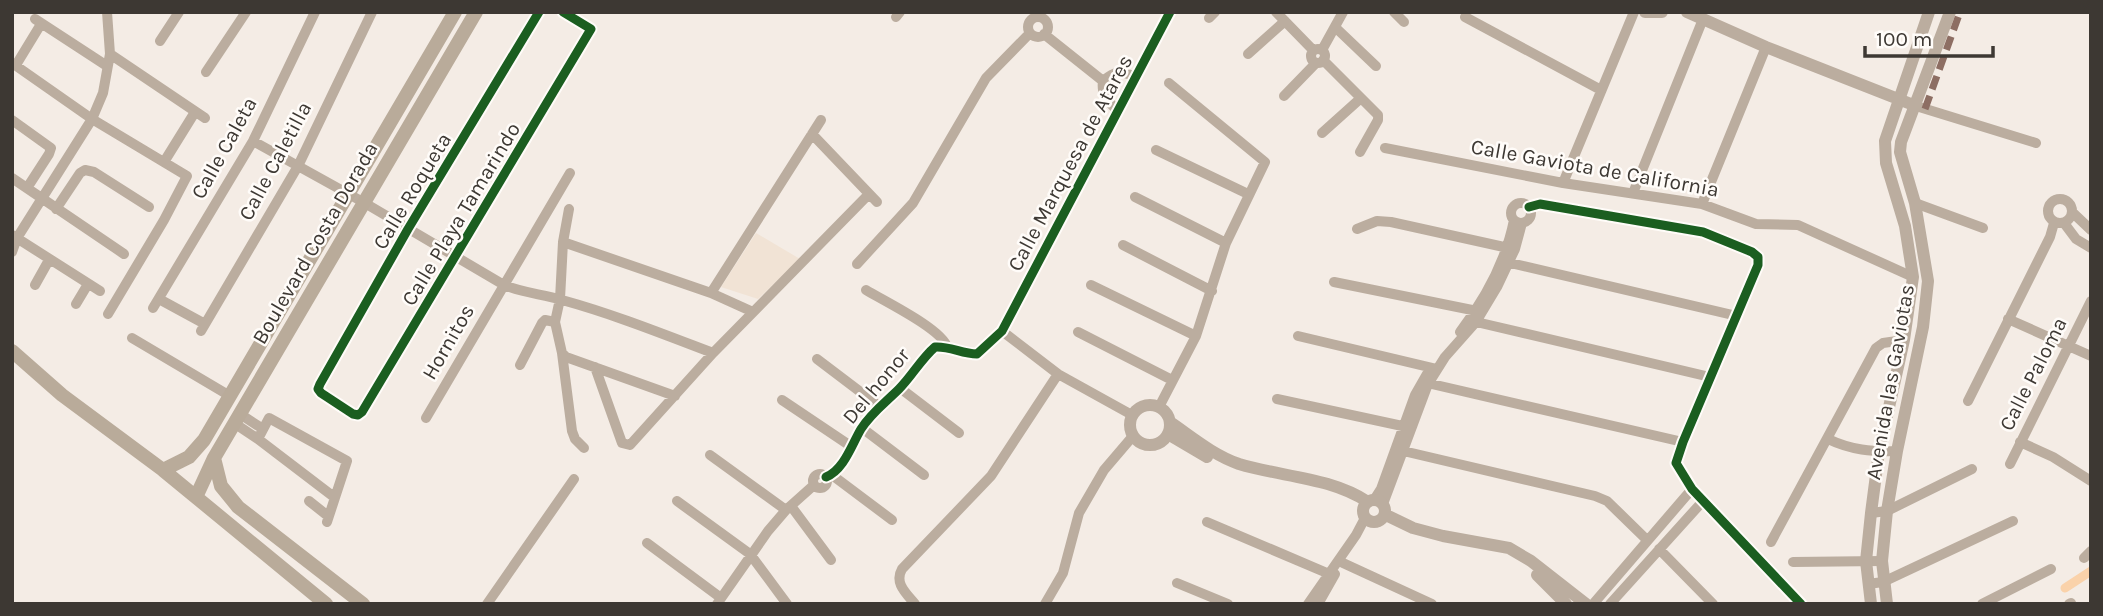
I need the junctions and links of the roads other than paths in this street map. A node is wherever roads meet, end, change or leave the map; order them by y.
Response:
1 (107, 12) edge
2 (179, 12) edge
3 (246, 12) edge
4 (315, 12) edge
5 (372, 12) edge
6 (455, 12) edge
7 (475, 12) edge
8 (538, 12) edge
9 (563, 12) edge
10 (1170, 12) edge
11 (1276, 12) edge
12 (1343, 12) edge
13 (1394, 12) edge
14 (1634, 12) edge
15 (1646, 12) edge
16 (1662, 12) edge
17 (1687, 12) edge
18 (1929, 12) edge
19 (1950, 12) edge
20 (1026, 16) edge
21 (1048, 16) edge
22 (1465, 17) dead end
23 (1703, 19) junction
24 (1285, 21) junction
25 (1404, 22) dead end
26 (1336, 28) junction
27 (1030, 33) junction
28 (1044, 34) junction
29 (160, 41) dead end
30 (1766, 47) junction
31 (110, 54) junction
32 (1248, 54) dead end
33 (1318, 56) junction
34 (14, 64) edge
35 (107, 66) junction
36 (1376, 66) dead end
37 (206, 72) dead end
38 (1136, 77) junction
39 (1103, 81) junction
40 (1168, 83) dead end
41 (1601, 90) junction
42 (1284, 96) dead end
43 (1361, 98) junction
44 (1899, 99) junction
45 (1916, 106) junction
46 (1118, 111) junction
47 (195, 112) junction
48 (205, 118) dead end
49 (92, 119) junction
50 (12, 120) edge
51 (821, 120) dead end
52 (1322, 133) dead end
53 (812, 134) junction
54 (253, 141) junction
55 (2036, 143) dead end
56 (1385, 148) dead end
57 (1156, 150) dead end
58 (1360, 152) dead end
59 (164, 162) junction
60 (298, 166) junction
61 (570, 173) dead end
62 (12, 178) edge
63 (1563, 183) junction
64 (27, 188) junction
65 (1633, 193) junction
66 (347, 194) junction
67 (869, 194) junction
68 (1248, 194) junction
69 (42, 198) junction
70 (1135, 198) dead end
71 (363, 202) junction
72 (877, 202) dead end
73 (1915, 203) junction
74 (1702, 204) junction
75 (149, 207) dead end
76 (1528, 207) junction
77 (56, 209) junction
78 (569, 209) dead end
79 (2072, 212) junction
80 (1518, 222) junction
81 (2059, 223) junction
82 (1983, 228) dead end
83 (408, 229) junction
84 (1357, 229) dead end
85 (2091, 230) edge
86 (15, 236) edge
87 (563, 242) junction
88 (1226, 243) junction
89 (1123, 245) dead end
90 (1512, 248) junction
91 (2091, 248) edge
92 (12, 252) edge
93 (124, 254) dead end
94 (456, 258) junction
95 (49, 260) junction
96 (1505, 262) junction
97 (857, 264) dead end
98 (1913, 279) junction
99 (1334, 282) dead end
100 (88, 284) junction
101 (35, 285) dead end
102 (504, 285) junction
103 (1091, 285) dead end
104 (866, 290) dead end
105 (100, 291) dead end
106 (1212, 291) junction
107 (710, 293) junction
108 (159, 299) junction
109 (560, 299) junction
110 (2091, 301) edge
111 (76, 304) dead end
112 (153, 308) dead end
113 (753, 312) junction
114 (108, 314) dead end
115 (1475, 316) junction
116 (1737, 316) junction
117 (2008, 319) junction
118 (555, 322) junction
119 (1002, 331) junction
120 (1078, 332) dead end
121 (1196, 336) junction
122 (1298, 336) dead end
123 (131, 338) dead end
124 (1904, 340) junction
125 (2070, 345) junction
126 (947, 347) junction
127 (12, 351) edge
128 (562, 353) junction
129 (713, 353) junction
130 (2091, 356) edge
131 (817, 359) dead end
132 (520, 365) dead end
133 (595, 367) junction
134 (1434, 368) junction
135 (242, 374) junction
136 (1058, 374) junction
137 (1710, 377) junction
138 (1172, 380) junction
139 (1425, 383) junction
140 (900, 388) junction
141 (230, 396) junction
142 (675, 396) junction
143 (1277, 399) dead end
144 (782, 400) dead end
145 (1968, 401) dead end
146 (879, 406) junction
147 (1159, 407) junction
148 (239, 414) junction
149 (358, 415) joint
150 (1132, 415) junction
151 (426, 418) dead end
152 (1407, 427) junction
153 (862, 428) junction
154 (1169, 428) junction
155 (959, 433) dead end
156 (261, 434) junction
157 (1133, 436) junction
158 (1828, 439) junction
159 (1683, 442) junction
160 (2020, 442) junction
161 (852, 447) junction
162 (584, 448) dead end
163 (1399, 450) junction
164 (1896, 451) junction
165 (1880, 452) junction
166 (710, 455) dead end
167 (214, 458) junction
168 (2010, 464) dead end
169 (1972, 469) dead end
170 (163, 470) junction
171 (924, 475) dead end
172 (829, 476) junction
173 (574, 479) dead end
174 (2091, 481) edge
175 (1692, 489) junction
176 (196, 497) junction
177 (334, 497) junction
178 (309, 501) dead end
179 (677, 501) dead end
180 (1703, 501) junction
181 (789, 508) junction
182 (1374, 511) junction
183 (1887, 511) junction
184 (1871, 513) junction
185 (892, 520) dead end
186 (2013, 521) dead end
187 (1207, 522) dead end
188 (1647, 540) junction
189 (1771, 542) dead end
190 (647, 543) dead end
191 (1659, 549) junction
192 (750, 554) junction
193 (831, 560) dead end
194 (1866, 561) junction
195 (1882, 561) junction
196 (1793, 562) dead end
197 (1343, 563) junction
198 (2051, 569) dead end
199 (1331, 574) junction
200 (1884, 582) junction
201 (1177, 583) dead end
202 (1868, 584) junction
203 (719, 601) edge
204 (361, 603) edge
205 (326, 604) edge
206 (486, 604) edge
207 (787, 604) edge
208 (915, 604) edge
209 (1045, 604) edge
210 (1228, 604) edge
211 (1308, 604) edge
212 (1318, 604) edge
213 (1432, 604) edge
214 (1566, 604) edge
215 (1586, 604) edge
216 (1594, 604) edge
217 (1610, 604) edge
218 (1713, 604) edge
219 (1801, 604) edge
220 (1871, 604) edge
221 (1887, 604) edge
222 (1982, 604) edge

1 - 31 street
2 - 29 street
3 - 37 street
4 - 54 street, Calle Caleta
5 - 60 street, Calle Caletilla
6 - 66 main road, Boulevard Costa Dorada
7 - 71 main road, Boulevard Costa Dorada
8 - 83 street, Calle Roqueta
9 - 94 street, Calle Playa Tamarindo
10 - 38 street, Calle Marquesa de Atares
11 - 24 street
12 - 26 street
13 - 25 street
14 - 41 street
15 - 16 street
17 - 23 street
18 - 44 street, Avenida las Gaviotas
19 - 45 street
20 - 21 street
20 - 27 street
21 - 28 street
22 - 41 street
23 - 30 street
23 - 65 street
24 - 32 street
24 - 33 street
26 - 33 street
26 - 36 street
27 - 28 street
27 - 97 street
28 - 39 street
30 - 44 street
30 - 74 street
31 - 35 street
31 - 47 street
33 - 42 street
33 - 43 street
34 - 35 street
34 - 49 street
35 - 49 street
38 - 39 street
38 - 46 street, Calle Marquesa de Atares
39 - 46 street
40 - 68 street
41 - 63 street
43 - 52 street
43 - 58 street
44 - 45 street
44 - 98 street, Avenida las Gaviotas
45 - 55 street
45 - 73 street, Avenida las Gaviotas
46 - 119 street, Calle Marquesa de Atares
47 - 48 street
47 - 59 street
49 - 59 street
49 - 69 street
50 - 64 street
51 - 53 street
53 - 67 street
53 - 107 street
54 - 60 street
54 - 108 street, Calle Caleta
56 - 63 street, Calle Gaviota de California
57 - 68 street
59 - 114 street
60 - 66 street
60 - 108 street, Calle Caletilla
61 - 102 street, Hornitos
62 - 64 street
63 - 65 street, Calle Gaviota de California
64 - 69 street
65 - 74 street, Calle Gaviota de California
66 - 71 street
66 - 135 main road, Boulevard Costa Dorada
67 - 72 street
67 - 113 street
68 - 88 street
69 - 77 street
69 - 86 street
70 - 88 street
71 - 83 street
71 - 148 main road, Boulevard Costa Dorada
73 - 82 street
73 - 164 street, Avenida las Gaviotas
74 - 98 street, Calle Gaviota de California
75 - 77 street
76 - 80 street
76 - 80 street
76 - 116 street, Calle Gaviota de California
77 - 93 street
78 - 87 street
79 - 81 street
79 - 81 street
79 - 85 street
80 - 90 street
81 - 91 street
81 - 117 street
83 - 94 street
83 - 149 street, Calle Roqueta
84 - 90 street
86 - 92 street
86 - 95 street
87 - 107 street
87 - 109 street
88 - 106 street
89 - 106 street
90 - 96 street
94 - 102 street
94 - 149 street, Calle Playa Tamarindo
95 - 100 street
95 - 101 street
96 - 115 street
96 - 116 street
98 - 124 street, Avenida las Gaviotas
99 - 115 street
100 - 105 street
100 - 111 street
102 - 109 street
102 - 151 street, Hornitos
103 - 121 street
104 - 126 street
106 - 121 street
107 - 113 street
108 - 112 street, Calle Caleta
109 - 118 street
109 - 129 street
110 - 125 street, Calle Paloma
113 - 129 street
115 - 134 street
115 - 137 street
116 - 137 street
117 - 125 street
117 - 145 street
118 - 128 street
118 - 132 street
119 - 126 street
119 - 136 street
120 - 138 street
121 - 138 street
122 - 134 street
123 - 141 street
124 - 158 street
124 - 165 street, Avenida las Gaviotas
125 - 130 street
125 - 160 street, Calle Paloma
126 - 140 street, Del honor
127 - 170 main road
128 - 133 street
128 - 162 street
129 - 142 street
131 - 146 street
133 - 142 street
133 - 142 street
134 - 139 street
135 - 141 main road, Boulevard Costa Dorada
135 - 148 main road
136 - 150 street
136 - 208 street
137 - 159 street
138 - 147 street
139 - 152 street
139 - 159 street
140 - 146 street, Del honor
140 - 155 street
141 - 170 main road, Boulevard Costa Dorada
143 - 152 street
144 - 161 street
146 - 153 street, Del honor
147 - 150 street
147 - 154 street
148 - 156 street
148 - 167 main road, Boulevard Costa Dorada
150 - 157 street
152 - 163 street
153 - 161 street, Del honor
153 - 171 street
154 - 157 street
154 - 182 street
156 - 177 street
156 - 177 street
157 - 209 street
158 - 165 street
158 - 189 street
159 - 175 street
160 - 168 street, Calle Paloma
160 - 174 street
161 - 172 street, Del honor
163 - 182 street
163 - 188 street
164 - 165 street
164 - 183 street, Avenida las Gaviotas
165 - 184 street, Avenida las Gaviotas
166 - 181 street
167 - 176 main road, Boulevard Costa Dorada
167 - 204 main road
169 - 183 street
170 - 176 main road
172 - 181 street
172 - 185 street
173 - 206 street
175 - 180 street
175 - 188 street
176 - 205 main road
177 - 178 street
179 - 192 street
180 - 191 street
180 - 219 street
181 - 192 street
181 - 193 street
182 - 197 street
182 - 199 street
182 - 214 street
182 - 215 street
183 - 184 street
183 - 195 street, Avenida las Gaviotas
184 - 194 street, Avenida las Gaviotas
186 - 200 street
187 - 199 street
188 - 216 street
190 - 203 street
191 - 217 street
191 - 218 street
192 - 203 street
192 - 207 street
194 - 195 street
194 - 196 street
194 - 202 street, Avenida las Gaviotas
195 - 200 street, Avenida las Gaviotas
197 - 199 street
197 - 213 street
198 - 222 street
199 - 211 street
199 - 212 street
200 - 202 street
200 - 221 street, Avenida las Gaviotas
201 - 210 street
202 - 220 street, Avenida las Gaviotas
215 - 216 street

